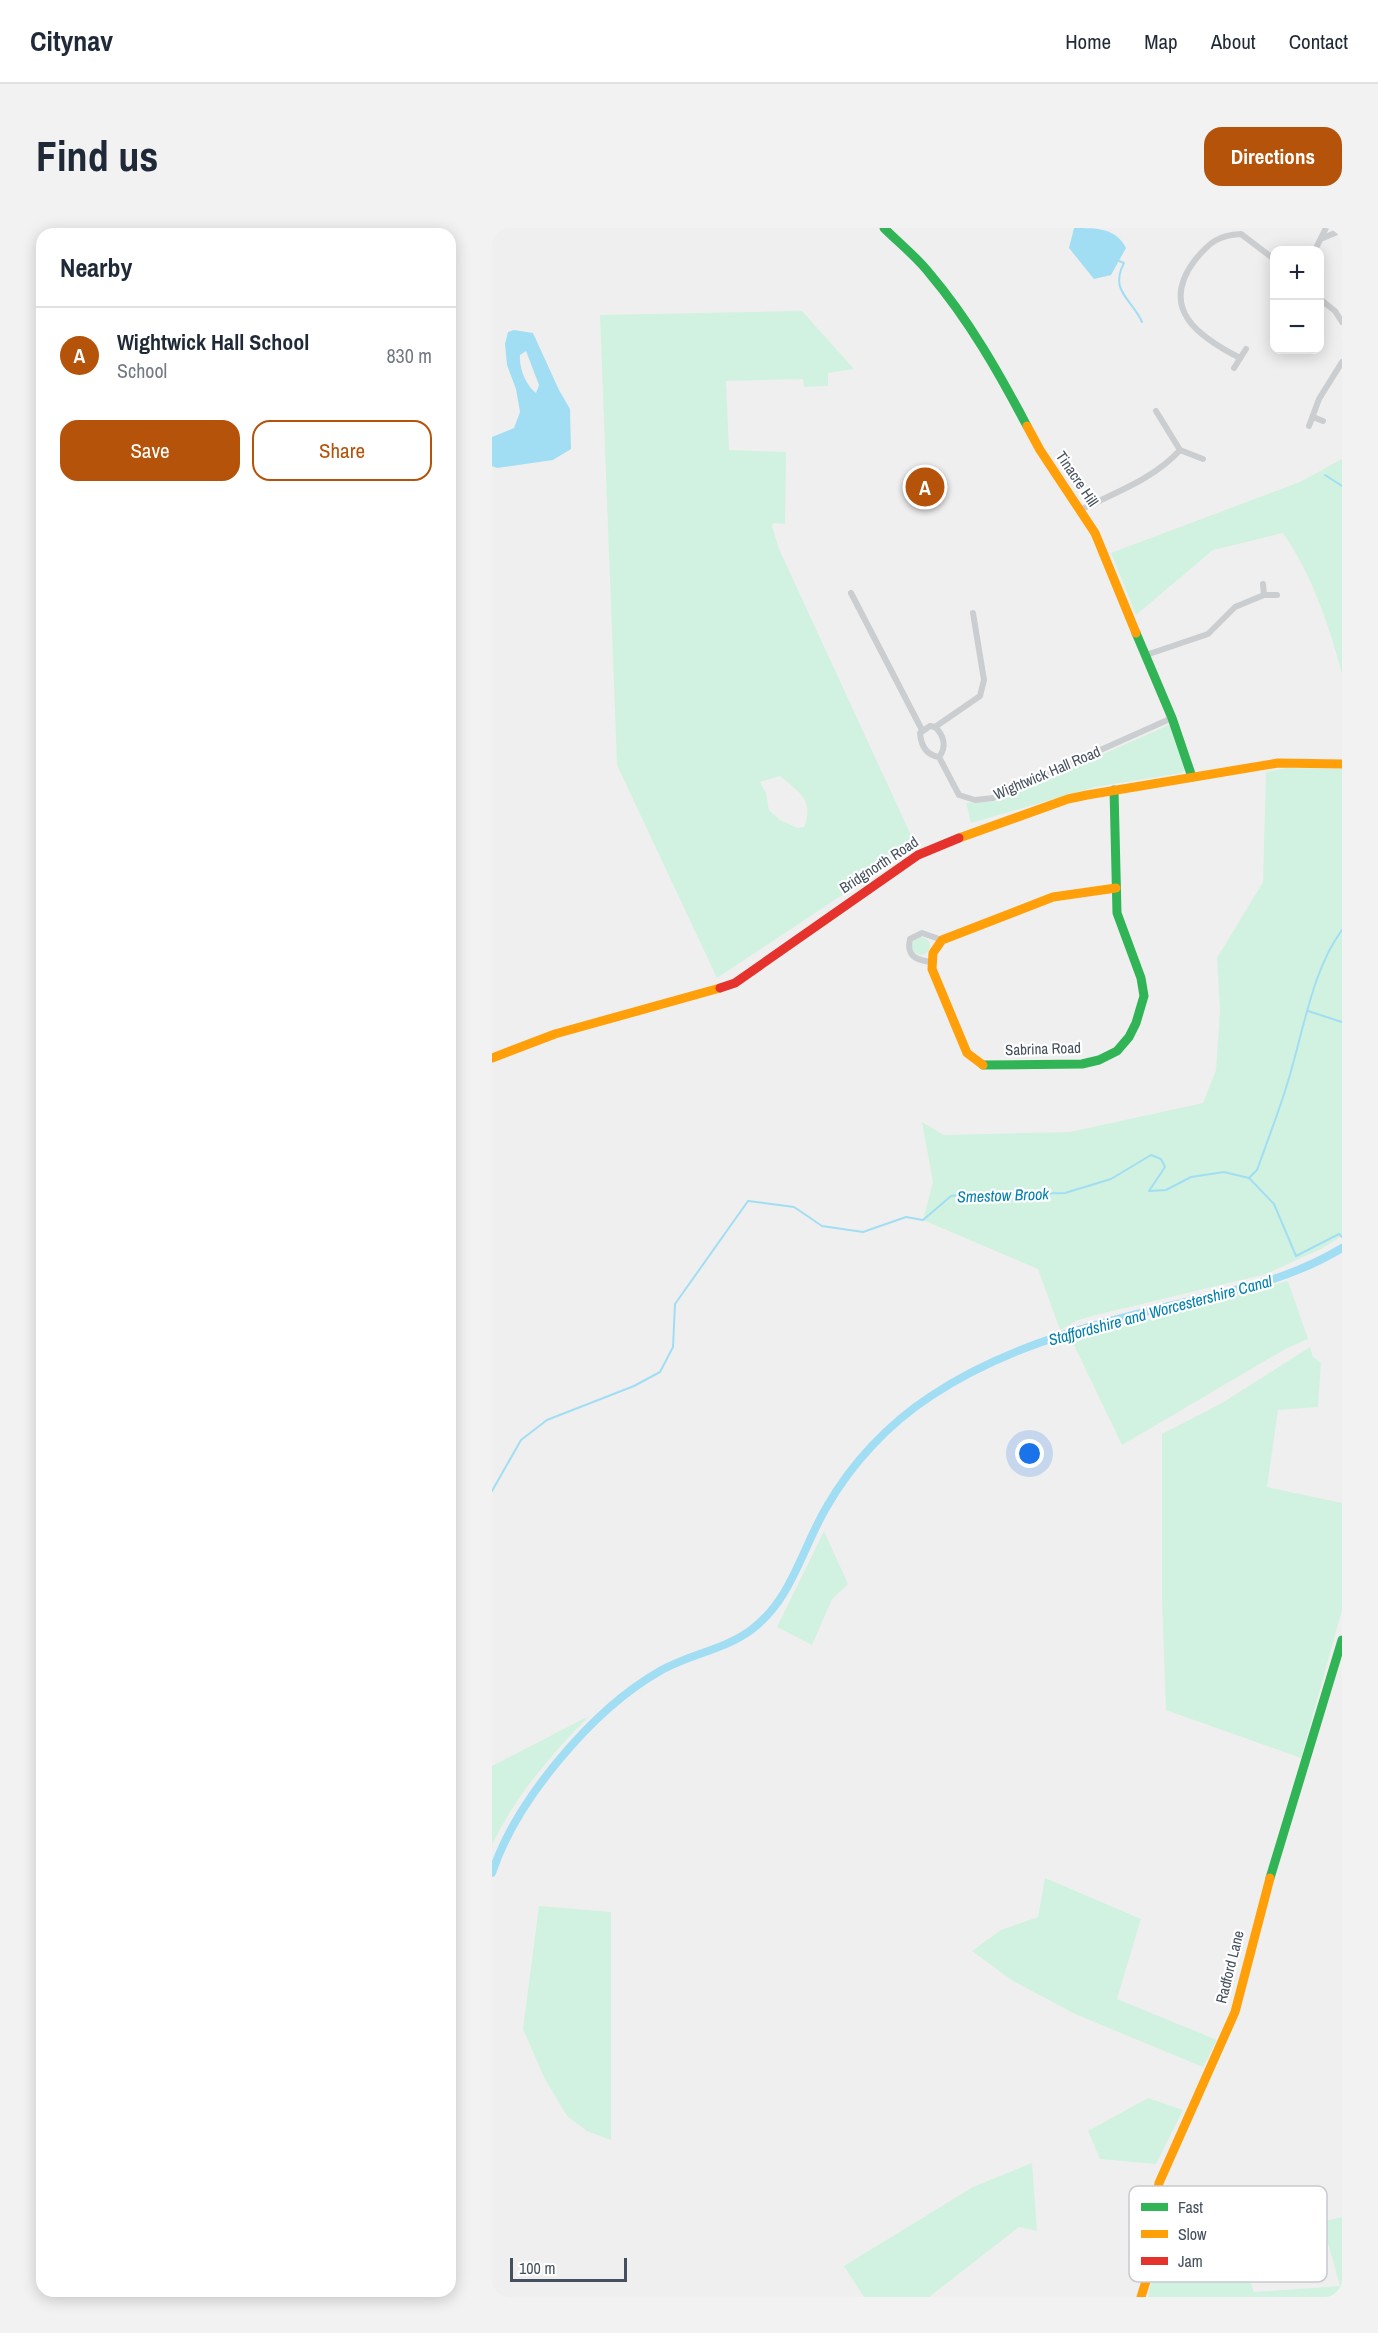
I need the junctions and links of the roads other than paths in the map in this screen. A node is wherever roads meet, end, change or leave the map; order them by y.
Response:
1 (884, 228) edge
2 (1326, 228) edge
3 (1342, 230) edge
4 (1323, 238) junction
5 (1318, 246) edge
6 (1270, 255) edge
7 (1321, 300) edge
8 (1342, 321) edge
9 (1246, 349) dead end
10 (1240, 358) junction
11 (1342, 362) edge
12 (1234, 368) dead end
13 (1156, 411) dead end
14 (1313, 417) junction
15 (1323, 421) dead end
16 (1309, 426) dead end
17 (1180, 450) junction
18 (1203, 459) dead end
19 (1080, 510) junction
20 (1263, 584) dead end
21 (851, 593) dead end
22 (1264, 595) junction
23 (1277, 595) dead end
24 (973, 612) dead end
25 (1146, 655) junction
26 (1172, 718) junction
27 (935, 727) junction
28 (922, 730) junction
29 (939, 757) junction
30 (1342, 764) edge
31 (1192, 777) junction
32 (1114, 790) junction
33 (1116, 888) junction
34 (942, 940) junction
35 (931, 962) junction
36 (492, 1059) edge
37 (1342, 1640) edge
38 (1159, 2186) edge
39 (1146, 2282) edge
40 (1141, 2297) edge

1 - 19 main road, Tinacre Hill
2 - 4 street
3 - 4 street
4 - 5 street
6 - 10 street
7 - 8 street
9 - 10 street
10 - 12 street
11 - 14 street
13 - 17 street
14 - 15 street
14 - 16 street
17 - 18 street
17 - 19 street
19 - 25 main road, Tinacre Hill
20 - 22 street
21 - 28 street
22 - 23 street
22 - 25 street
24 - 27 street
25 - 26 main road, Tinacre Hill
26 - 29 street, Wightwick Hall Road
26 - 31 main road, Tinacre Hill
27 - 28 street
27 - 29 street
28 - 29 street
30 - 31 main road, Bridgnorth Road
31 - 32 main road, Bridgnorth Road
32 - 33 main road, Sabrina Road
32 - 36 main road, Bridgnorth Road
33 - 34 main road
33 - 35 main road, Sabrina Road
34 - 35 main road
34 - 35 street
37 - 38 main road, Radford Lane
39 - 40 main road, Radford Lane

